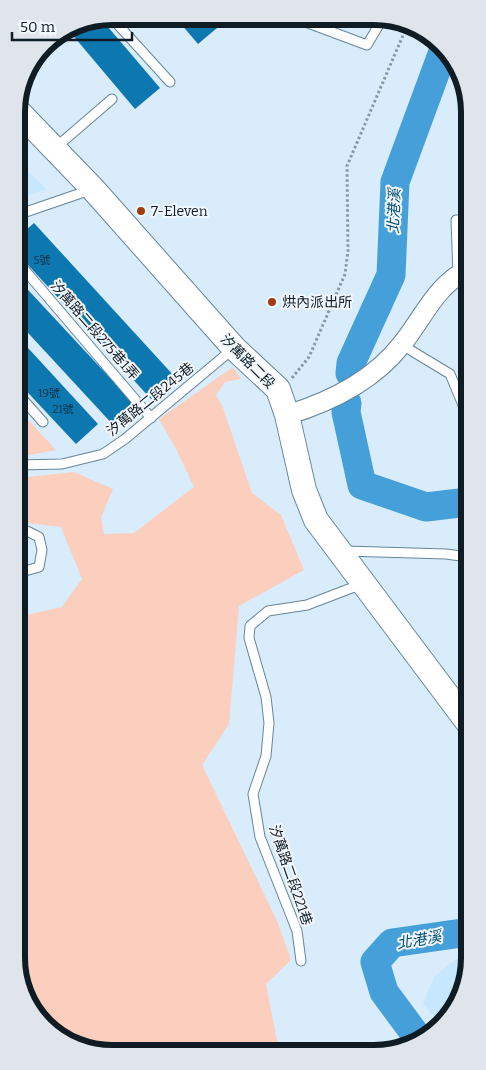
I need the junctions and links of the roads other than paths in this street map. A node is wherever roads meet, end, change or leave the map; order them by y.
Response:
1 (118, 25) edge
2 (311, 25) edge
3 (379, 26) edge
4 (170, 82) dead end
5 (112, 99) dead end
6 (25, 118) edge
7 (54, 149) junction
8 (92, 189) junction
9 (25, 212) edge
10 (461, 220) edge
11 (461, 257) edge
12 (25, 270) edge
13 (461, 274) edge
14 (402, 345) junction
15 (234, 348) junction
16 (461, 400) edge
17 (25, 402) edge
18 (287, 415) junction
19 (151, 418) junction
20 (43, 422) dead end
21 (25, 465) edge
22 (25, 531) edge
23 (337, 551) junction
24 (461, 556) edge
25 (25, 571) edge
26 (362, 584) junction
27 (461, 714) edge
28 (301, 961) dead end

1 - 4 lane
2 - 3 lane
5 - 7 lane
6 - 7 street, 汐萬路二段
7 - 8 street, 汐萬路二段
8 - 9 lane
8 - 15 street, 汐萬路二段
10 - 11 lane
12 - 19 lane, 汐萬路二段275巷1弄
13 - 14 street
14 - 16 lane
14 - 18 street
15 - 18 street, 汐萬路二段
15 - 19 lane, 汐萬路二段245巷
17 - 20 lane
18 - 23 street, 汐萬路二段
19 - 21 lane, 汐萬路二段245巷
22 - 25 lane
23 - 24 lane
23 - 26 street, 汐萬路二段
26 - 27 street, 汐萬路二段
26 - 28 lane, 汐萬路二段221巷

